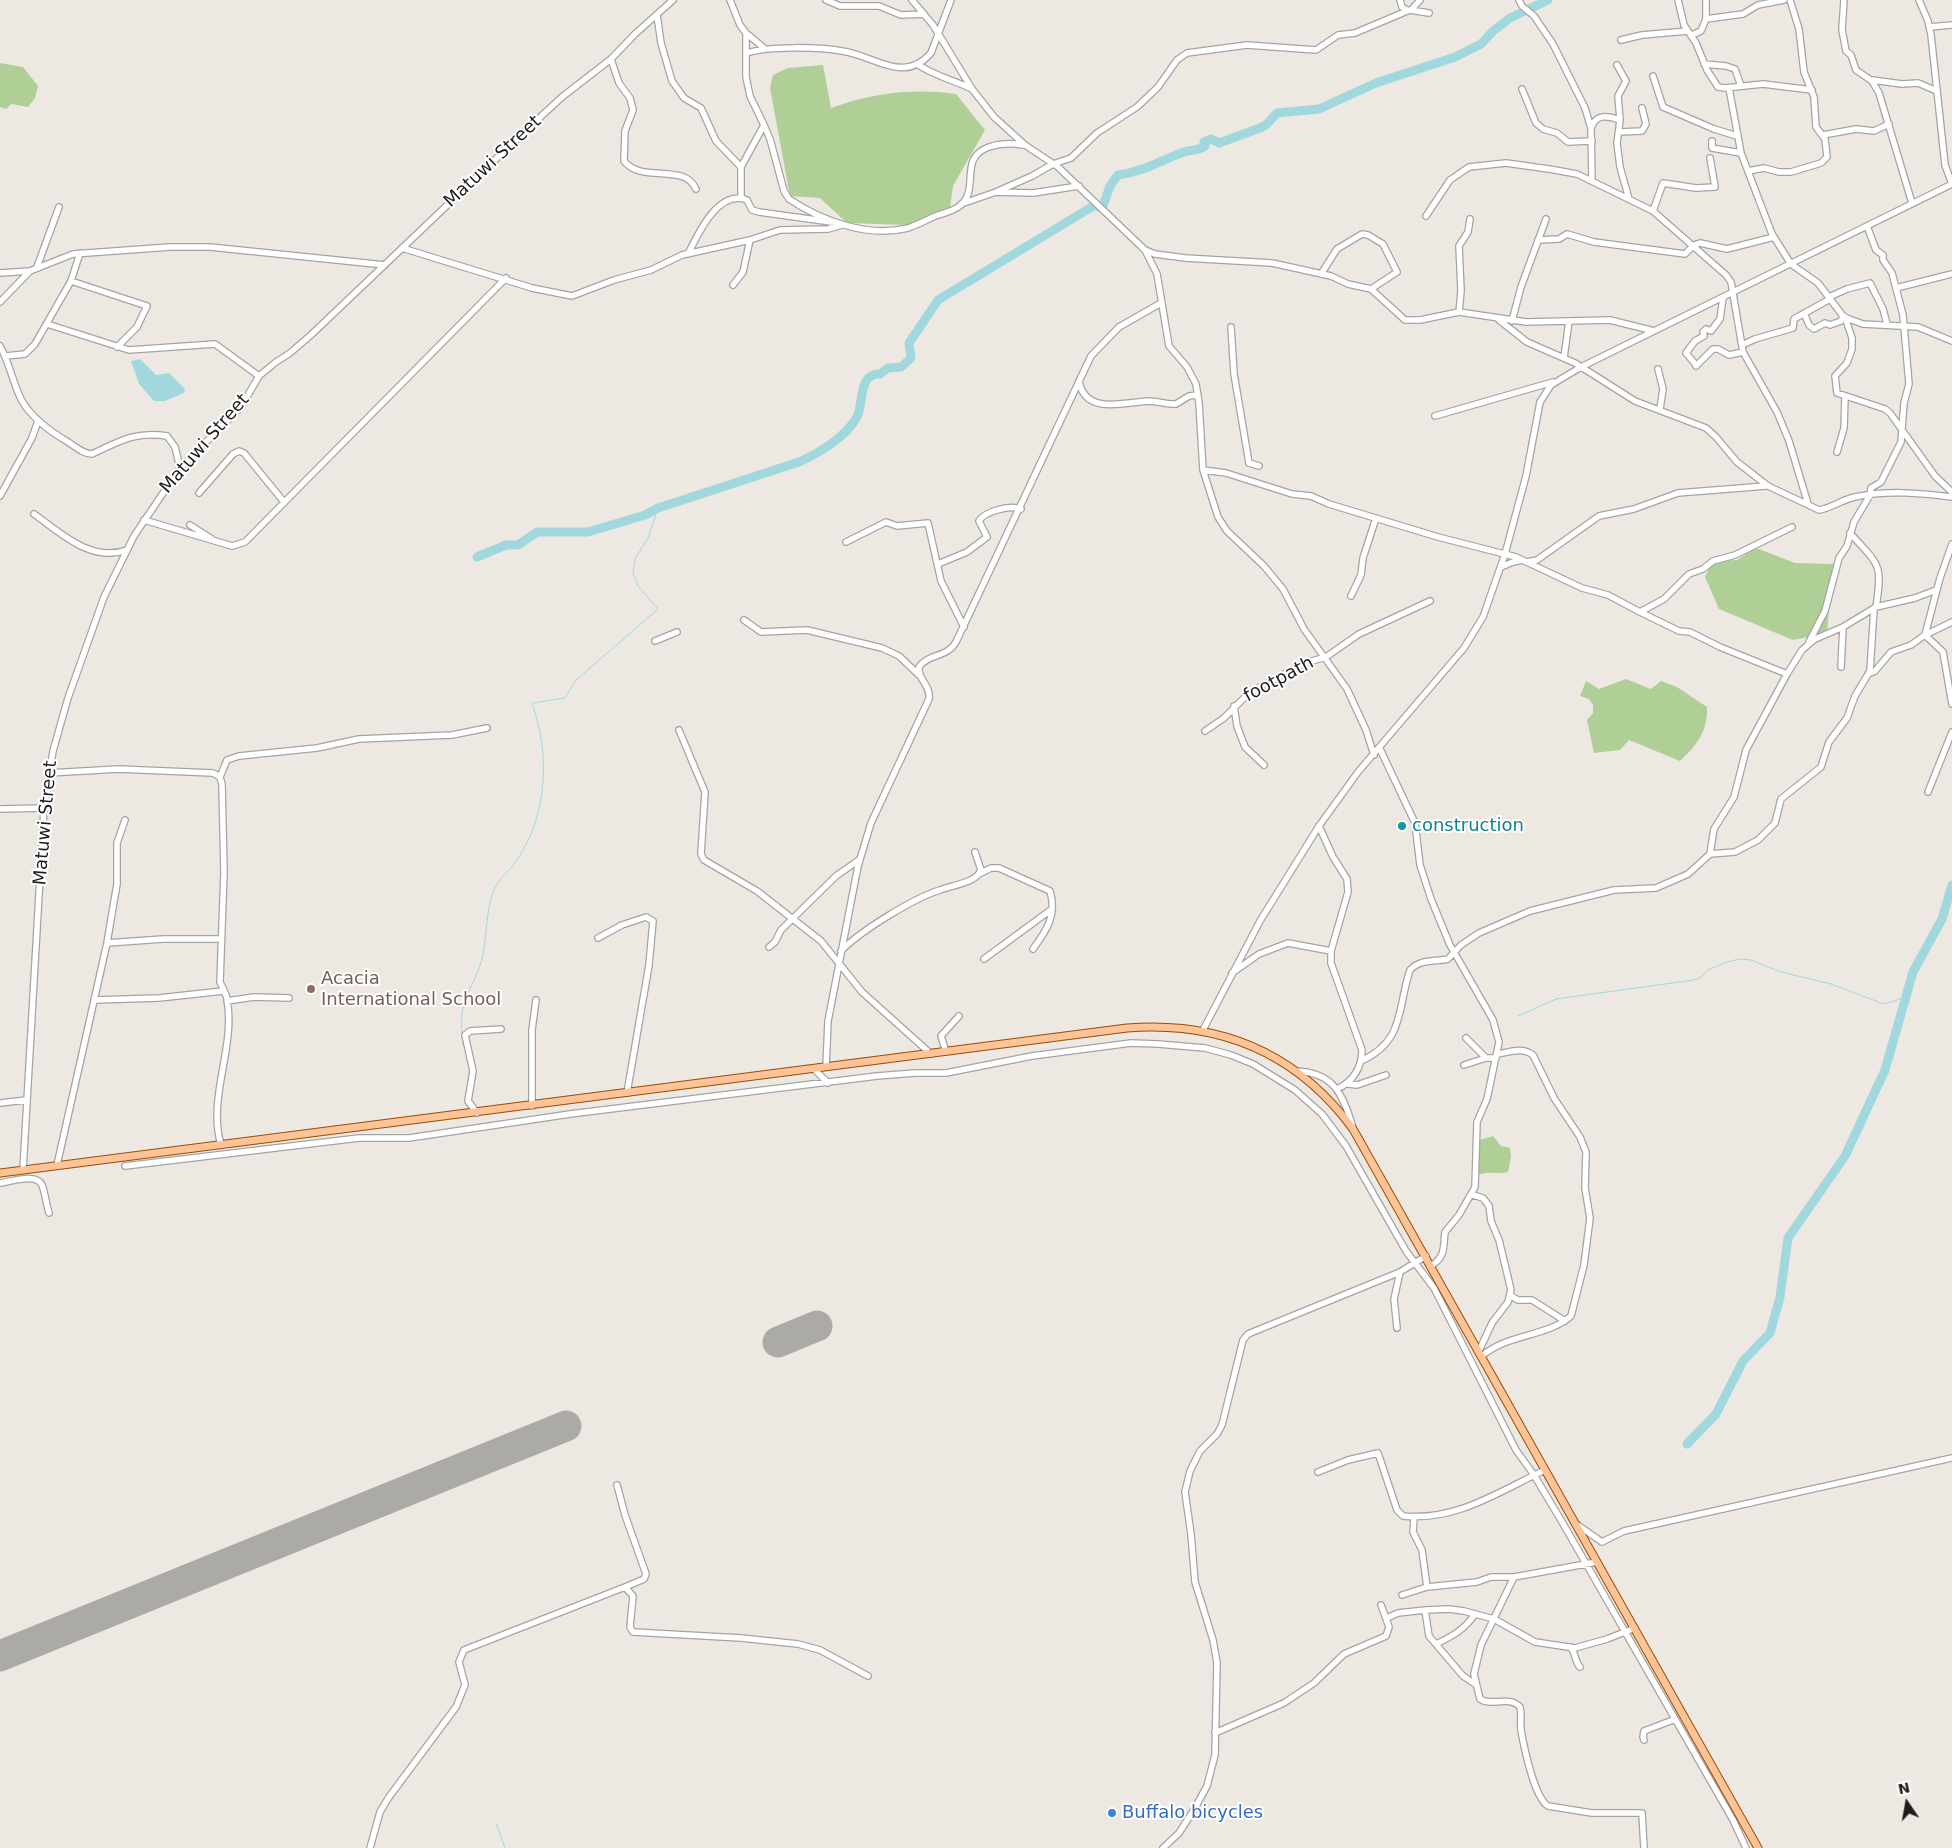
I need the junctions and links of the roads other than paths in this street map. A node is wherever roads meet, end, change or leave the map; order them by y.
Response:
1 (673, 0) edge
2 (730, 0) edge
3 (826, 0) edge
4 (912, 0) edge
5 (950, 0) edge
6 (1400, 0) edge
7 (1420, 0) edge
8 (1520, 0) edge
9 (1678, 0) edge
10 (1706, 0) edge
11 (1784, 0) edge
12 (1790, 0) edge
13 (1844, 0) edge
14 (1919, 0) edge
15 (1407, 10) junction
16 (924, 14) junction
17 (1429, 14) dead end
18 (657, 15) junction
19 (1706, 19) junction
20 (1952, 25) edge
21 (1929, 27) junction
22 (746, 33) junction
23 (1690, 33) junction
24 (939, 34) junction
25 (1621, 40) dead end
26 (764, 48) junction
27 (747, 53) junction
28 (611, 59) junction
29 (917, 64) junction
30 (1704, 64) junction
31 (1617, 65) dead end
32 (1653, 76) dead end
33 (1870, 79) junction
34 (1741, 86) junction
35 (1729, 88) junction
36 (1522, 89) dead end
37 (972, 90) junction
38 (1812, 90) junction
39 (1937, 91) junction
40 (1642, 108) dead end
41 (1620, 120) junction
42 (1889, 124) junction
43 (764, 125) junction
44 (1591, 128) junction
45 (1874, 131) junction
46 (1619, 132) junction
47 (1891, 134) junction
48 (1823, 135) junction
49 (1737, 136) junction
50 (1592, 141) junction
51 (1712, 141) dead end
52 (1025, 145) junction
53 (1742, 153) junction
54 (1710, 158) dead end
55 (1053, 164) junction
56 (741, 167) junction
57 (1748, 171) junction
58 (1592, 181) junction
59 (1952, 184) edge
60 (1079, 186) junction
61 (696, 189) dead end
62 (996, 192) junction
63 (741, 198) junction
64 (1629, 199) junction
65 (1912, 203) junction
66 (962, 204) junction
67 (59, 207) dead end
68 (1653, 211) junction
69 (1426, 216) dead end
70 (1546, 219) dead end
71 (1470, 220) dead end
72 (835, 222) junction
73 (842, 225) junction
74 (1867, 226) junction
75 (1774, 237) junction
76 (750, 240) junction
77 (1538, 240) junction
78 (1694, 245) junction
79 (402, 248) junction
80 (1145, 250) junction
81 (80, 253) junction
82 (688, 254) junction
83 (1791, 264) junction
84 (384, 265) junction
85 (37, 267) junction
86 (30, 271) junction
87 (0, 274) edge
88 (1321, 274) junction
89 (1952, 274) edge
90 (506, 278) junction
91 (71, 281) junction
92 (732, 284) dead end
93 (1896, 288) junction
94 (1371, 289) junction
95 (1734, 293) junction
96 (1723, 298) junction
97 (1829, 298) junction
98 (0, 302) edge
99 (1161, 303) junction
100 (1459, 312) junction
101 (1804, 313) junction
102 (1844, 316) junction
103 (1498, 319) junction
104 (1512, 321) junction
105 (1569, 321) junction
106 (47, 324) junction
107 (1888, 324) junction
108 (1904, 325) junction
109 (1231, 327) dead end
110 (1654, 331) junction
111 (1952, 341) edge
112 (1742, 345) junction
113 (0, 346) edge
114 (117, 347) junction
115 (1743, 352) junction
116 (6, 356) junction
117 (1564, 358) junction
118 (1581, 367) junction
119 (1658, 369) dead end
120 (259, 376) junction
121 (1079, 380) junction
122 (1556, 381) junction
123 (1198, 395) junction
124 (1845, 397) junction
125 (1660, 409) junction
126 (1435, 416) dead end
127 (38, 421) junction
128 (1903, 431) junction
129 (1837, 452) dead end
130 (1259, 466) dead end
131 (180, 468) junction
132 (1203, 470) junction
133 (1768, 486) junction
134 (1952, 492) edge
135 (199, 494) dead end
136 (1870, 495) junction
137 (0, 496) edge
138 (1952, 497) edge
139 (284, 502) junction
140 (1808, 504) junction
141 (1020, 509) junction
142 (34, 514) dead end
143 (1376, 518) junction
144 (144, 520) junction
145 (190, 525) dead end
146 (1792, 527) dead end
147 (1850, 533) junction
148 (846, 542) dead end
149 (217, 543) junction
150 (1952, 544) edge
151 (127, 550) junction
152 (1505, 554) junction
153 (1526, 561) junction
154 (938, 564) junction
155 (1501, 567) junction
156 (1936, 590) junction
157 (1351, 596) dead end
158 (1430, 601) dead end
159 (1875, 608) junction
160 (1640, 612) junction
161 (744, 620) dead end
162 (1952, 622) edge
163 (964, 627) junction
164 (1843, 627) junction
165 (677, 632) dead end
166 (1925, 635) junction
167 (655, 641) dead end
168 (1808, 643) junction
169 (1326, 657) junction
170 (1841, 667) dead end
171 (919, 674) junction
172 (1787, 674) junction
173 (1868, 674) junction
174 (1952, 704) edge
175 (1234, 706) junction
176 (487, 728) dead end
177 (679, 730) dead end
178 (1205, 731) dead end
179 (1952, 732) edge
180 (1380, 749) junction
181 (1374, 755) junction
182 (1264, 765) dead end
183 (48, 773) junction
184 (220, 777) junction
185 (1928, 792) dead end
186 (44, 808) junction
187 (0, 809) edge
188 (126, 820) dead end
189 (1319, 826) junction
190 (975, 852) dead end
191 (1710, 854) junction
192 (859, 860) junction
193 (979, 874) junction
194 (1052, 909) junction
195 (791, 920) junction
196 (598, 938) dead end
197 (221, 939) junction
198 (107, 943) junction
199 (769, 947) dead end
200 (1033, 949) dead end
201 (841, 951) junction
202 (1330, 951) junction
203 (1455, 954) junction
204 (984, 959) dead end
205 (839, 962) junction
206 (1230, 974) junction
207 (223, 991) junction
208 (289, 998) dead end
209 (95, 1000) junction
210 (536, 1000) dead end
211 (228, 1001) junction
212 (959, 1016) dead end
213 (501, 1029) dead end
214 (1203, 1030) junction
215 (1466, 1038) dead end
216 (946, 1052) junction
217 (931, 1054) junction
218 (1497, 1056) junction
219 (1486, 1058) junction
220 (1361, 1061) junction
221 (1464, 1065) dead end
222 (826, 1067) junction
223 (814, 1069) junction
224 (1295, 1070) junction
225 (1386, 1075) dead end
226 (828, 1083) junction
227 (1348, 1084) junction
228 (1337, 1089) junction
229 (627, 1093) junction
230 (26, 1100) junction
231 (0, 1103) edge
232 (532, 1106) junction
233 (478, 1113) junction
234 (1353, 1129) junction
235 (221, 1145) junction
236 (57, 1165) junction
237 (125, 1166) dead end
238 (23, 1170) junction
239 (0, 1173) edge
240 (0, 1183) edge
241 (1472, 1194) junction
242 (49, 1213) dead end
243 (1426, 1256) junction
244 (1415, 1264) junction
245 (1431, 1266) junction
246 (1400, 1272) junction
247 (1511, 1296) junction
248 (1565, 1321) junction
249 (1397, 1328) dead end
250 (1480, 1354) junction
251 (1952, 1458) edge
252 (1545, 1470) junction
253 (1318, 1472) dead end
254 (1534, 1475) junction
255 (617, 1484) dead end
256 (1414, 1517) junction
257 (1575, 1524) junction
258 (1599, 1542) junction
259 (1589, 1547) junction
260 (1597, 1562) junction
261 (1586, 1565) junction
262 (1514, 1576) junction
263 (625, 1587) junction
264 (1428, 1587) junction
265 (1402, 1595) dead end
266 (1381, 1605) dead end
267 (1424, 1610) junction
268 (1476, 1614) junction
269 (1387, 1618) junction
270 (1494, 1619) junction
271 (1634, 1628) junction
272 (1624, 1632) junction
273 (1436, 1644) junction
274 (1568, 1647) junction
275 (1580, 1667) dead end
276 (868, 1676) dead end
277 (1475, 1684) junction
278 (1673, 1720) dead end
279 (1215, 1733) junction
280 (1644, 1740) dead end
281 (370, 1848) edge
282 (1164, 1848) edge
283 (1644, 1848) edge
284 (1746, 1848) edge
285 (1758, 1848) edge

1 - 18 street, Matuwi Street
2 - 22 street
3 - 16 street
4 - 16 street
5 - 24 street
6 - 15 street
7 - 15 street
8 - 44 street
9 - 23 street
10 - 19 street
11 - 19 street
12 - 38 street
13 - 33 street
14 - 21 street
15 - 17 street
15 - 55 street
16 - 24 street
18 - 28 street, Matuwi Street
18 - 56 street
19 - 23 street
20 - 21 street
21 - 39 street
22 - 26 street
22 - 27 street
23 - 25 street
23 - 30 street
24 - 29 street
24 - 37 street
26 - 27 street
26 - 29 street
27 - 43 street
28 - 61 street
28 - 79 street, Matuwi Street
29 - 37 street
30 - 34 street
30 - 35 street
31 - 41 street
32 - 49 street
33 - 39 street
33 - 42 street
34 - 35 street
34 - 38 street
35 - 49 street
36 - 50 street
37 - 52 street
38 - 48 street
39 - 59 street
40 - 46 street
41 - 44 street
41 - 46 street
42 - 45 street
42 - 47 street
43 - 56 street
43 - 72 street
44 - 50 street
45 - 47 street
45 - 48 street
46 - 64 street
47 - 65 street
48 - 57 street
49 - 53 street
50 - 58 street
51 - 53 street
52 - 55 street
52 - 66 street
53 - 57 street
54 - 68 street
55 - 60 street
55 - 62 street
56 - 63 street
57 - 75 street
58 - 64 street
58 - 69 street
59 - 65 street
60 - 62 street
60 - 80 street
62 - 66 street
63 - 72 street
63 - 82 street
64 - 68 street
65 - 74 street
66 - 73 street
67 - 85 street
68 - 78 street
70 - 77 street
71 - 100 street
72 - 73 street
73 - 76 street
74 - 83 street
74 - 93 street
75 - 78 street
75 - 83 street
76 - 82 street
76 - 92 street
77 - 78 street
77 - 104 street
78 - 95 street
79 - 84 street, Matuwi Street
79 - 90 street
80 - 88 street
80 - 99 street
81 - 84 street
81 - 85 street
81 - 91 street
82 - 90 street
83 - 95 street
83 - 97 street
84 - 120 street, Matuwi Street
85 - 86 street
86 - 87 street
86 - 98 street
88 - 94 street
88 - 94 street
89 - 93 street
90 - 139 street
91 - 106 street
91 - 114 street
93 - 108 street
94 - 100 street
95 - 96 street
95 - 112 street
96 - 110 street
96 - 115 street
97 - 101 street
97 - 102 street
97 - 107 street
99 - 121 street
99 - 123 street
100 - 103 street
101 - 102 street
101 - 112 street
102 - 107 street
102 - 124 street
103 - 104 street
103 - 117 street
104 - 105 street
105 - 110 street
105 - 117 street
106 - 114 street
106 - 116 street
107 - 108 street
108 - 111 street
108 - 128 street
109 - 130 street
110 - 118 street
112 - 115 street
113 - 116 street
114 - 120 street
115 - 140 street
116 - 127 street
117 - 118 street
118 - 122 street
118 - 125 street
119 - 125 street
120 - 131 street, Matuwi Street
121 - 123 street
121 - 141 street
122 - 126 street
122 - 152 street
123 - 132 street
124 - 128 street
124 - 129 street
125 - 133 street
127 - 131 street
127 - 137 street
128 - 134 street
128 - 136 street
131 - 144 street, Matuwi Street
132 - 143 street
132 - 169 street
133 - 140 street
133 - 153 street
135 - 139 street
136 - 138 street
136 - 140 street
136 - 147 street
139 - 149 street
141 - 154 street
141 - 163 street
142 - 151 street
143 - 152 street
143 - 157 street
144 - 149 street
144 - 151 street, Matuwi Street
145 - 149 street
146 - 160 street
147 - 159 street
147 - 168 street
148 - 154 street
150 - 156 street
151 - 183 street, Matuwi Street
152 - 153 street
152 - 155 street
153 - 155 street
153 - 160 street
154 - 163 street
155 - 180 street
156 - 159 street
156 - 166 street
158 - 169 street, footpath
159 - 164 street
159 - 173 street
160 - 172 street
161 - 171 street
162 - 166 street
163 - 171 street
164 - 168 street
164 - 170 street
165 - 167 street
166 - 173 street
166 - 174 street
168 - 172 street
169 - 175 street, footpath
169 - 181 street
171 - 192 street
172 - 191 street
173 - 191 street
175 - 178 street, footpath
175 - 182 street, footpath
176 - 184 street
177 - 195 street
179 - 185 street
180 - 181 street
180 - 203 street
181 - 189 street
183 - 184 street
183 - 186 street, Matuwi Street
184 - 197 street
186 - 187 street
186 - 230 street, Matuwi Street
188 - 198 street
189 - 202 street
189 - 206 street
190 - 193 street
191 - 203 street
192 - 195 street
192 - 201 street
193 - 194 street
193 - 201 street
194 - 200 street
194 - 204 street
195 - 199 street
195 - 205 street
196 - 229 street
197 - 198 street
197 - 207 street
198 - 209 street
201 - 205 street
202 - 206 street
202 - 220 street
203 - 218 street
203 - 220 street
205 - 217 street
205 - 222 street
206 - 214 street
207 - 209 street
207 - 211 street
208 - 211 street
209 - 236 street
210 - 232 street
211 - 235 street
212 - 216 street
213 - 233 street
214 - 216 main road
214 - 224 main road
215 - 219 street
216 - 217 main road
217 - 222 main road
218 - 219 street
218 - 241 street
218 - 248 street
219 - 221 street
220 - 227 street
222 - 223 main road
223 - 226 street
223 - 229 main road
224 - 228 street
224 - 234 main road
225 - 227 street
226 - 237 street
226 - 244 street
227 - 228 street
228 - 234 street
229 - 232 main road
230 - 231 street
230 - 238 street, Matuwi Street
232 - 233 main road
233 - 235 main road
234 - 243 main road
235 - 236 main road
236 - 238 main road
238 - 239 main road
240 - 242 street
241 - 245 street
241 - 247 street
243 - 244 street
243 - 245 main road
244 - 246 street
244 - 254 street
245 - 250 main road
246 - 249 street
246 - 279 street
247 - 248 street
247 - 250 street
248 - 250 street
250 - 252 main road
251 - 258 street
252 - 254 street
252 - 257 main road
253 - 256 street
254 - 256 street
254 - 261 street
255 - 263 street
256 - 264 street
257 - 258 street
257 - 259 main road
258 - 259 street
259 - 260 main road
260 - 261 street
260 - 271 main road
261 - 262 street
261 - 272 street
262 - 264 street
262 - 270 street
263 - 276 street
263 - 281 street
264 - 265 street
266 - 269 street
267 - 268 street
267 - 269 street
267 - 273 street
268 - 270 street
268 - 273 street
269 - 279 street
270 - 274 street
270 - 277 street
271 - 272 street
271 - 285 main road
272 - 274 street
272 - 284 street
273 - 277 street
274 - 275 street
277 - 283 street
278 - 280 street
279 - 282 street

